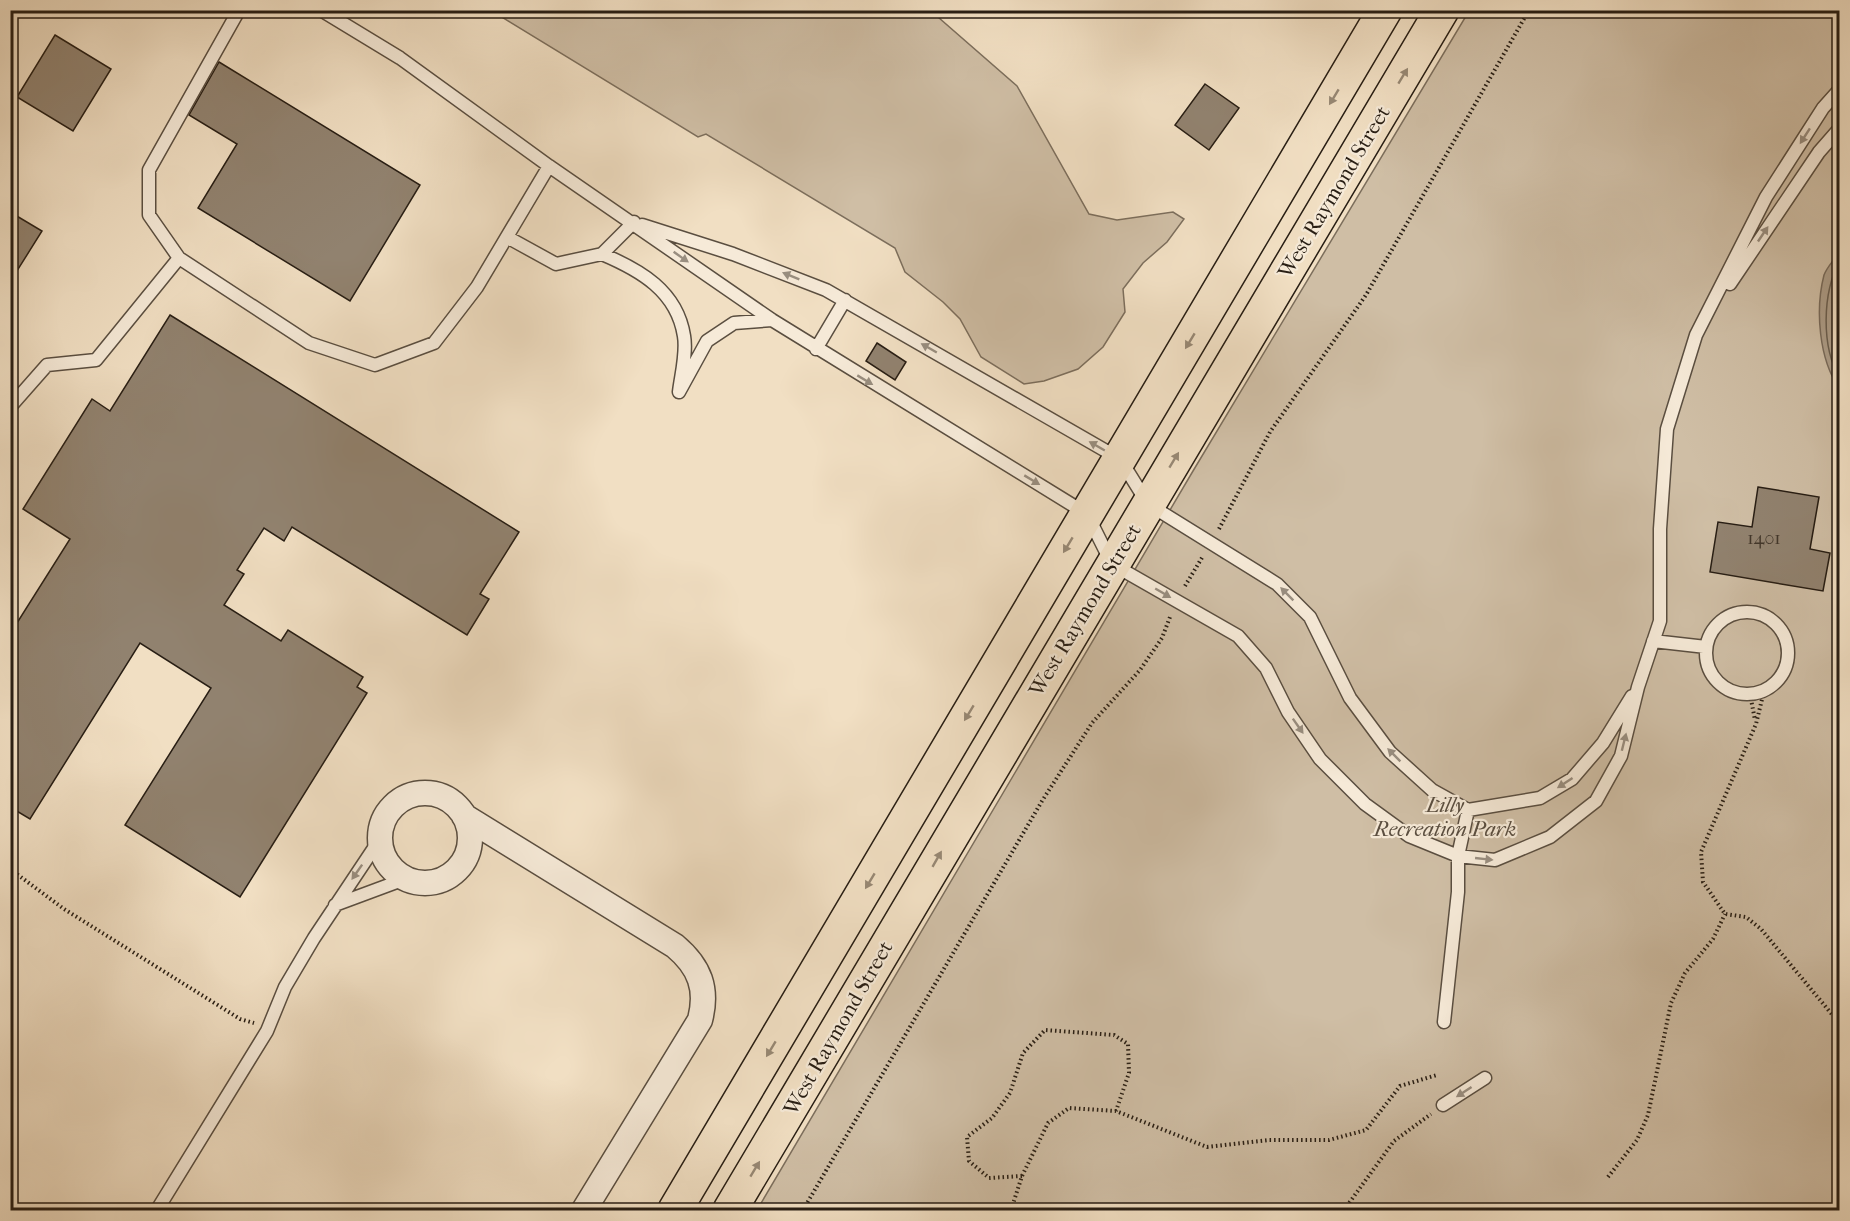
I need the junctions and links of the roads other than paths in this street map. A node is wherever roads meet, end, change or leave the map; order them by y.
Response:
1 (239, 10) edge
2 (321, 10) edge
3 (1385, 10) edge
4 (1442, 10) edge
5 (1839, 89) edge
6 (1839, 128) edge
7 (549, 166) junction
8 (634, 222) junction
9 (507, 237) junction
10 (602, 254) junction
11 (179, 258) junction
12 (845, 300) junction
13 (772, 320) junction
14 (1696, 335) junction
15 (816, 349) junction
16 (10, 407) edge
17 (1120, 459) junction
18 (1148, 504) junction
19 (1087, 514) junction
20 (1112, 564) junction
21 (1653, 641) junction
22 (1706, 647) junction
23 (1638, 687) junction
24 (1468, 810) junction
25 (464, 816) junction
26 (380, 839) junction
27 (519, 850) junction
28 (469, 851) junction
29 (1458, 856) junction
30 (405, 879) junction
31 (334, 905) junction
32 (1444, 1022) dead end
33 (1485, 1078) dead end
34 (737, 1105) junction
35 (1443, 1105) road end
36 (780, 1127) junction
37 (157, 1210) edge
38 (585, 1210) edge
39 (675, 1210) edge
40 (730, 1210) edge

1 - 11 lane
2 - 7 lane
3 -> 17 main road
18 -> 4 main road, West Raymond Street
5 -> 14 lane
14 -> 6 lane
7 - 8 lane
7 - 9 lane
8 - 10 lane
12 -> 8 lane
8 -> 13 lane
9 - 10 lane
9 - 11 lane
10 - 13 lane
11 - 16 lane
12 - 15 lane
17 -> 12 lane
13 - 15 lane
14 - 21 lane
15 -> 19 lane
17 - 18 lane
17 - 19 main road
18 - 20 main road, West Raymond Street
24 -> 18 lane
19 - 20 lane
19 -> 34 main road
20 -> 29 lane
36 -> 20 main road, West Raymond Street
21 - 22 lane
21 - 23 lane
22 - 22 lane
23 -> 24 lane
29 -> 23 lane
24 - 29 lane
25 - 26 street
25 - 27 street
25 - 28 street
26 - 30 street
26 -> 31 lane
27 - 28 street
27 - 38 street
28 - 30 street
29 - 32 lane
30 - 31 lane
31 - 37 lane
33 -> 35 lane
34 - 36 main road
34 - 39 main road
40 -> 36 main road, West Raymond Street

